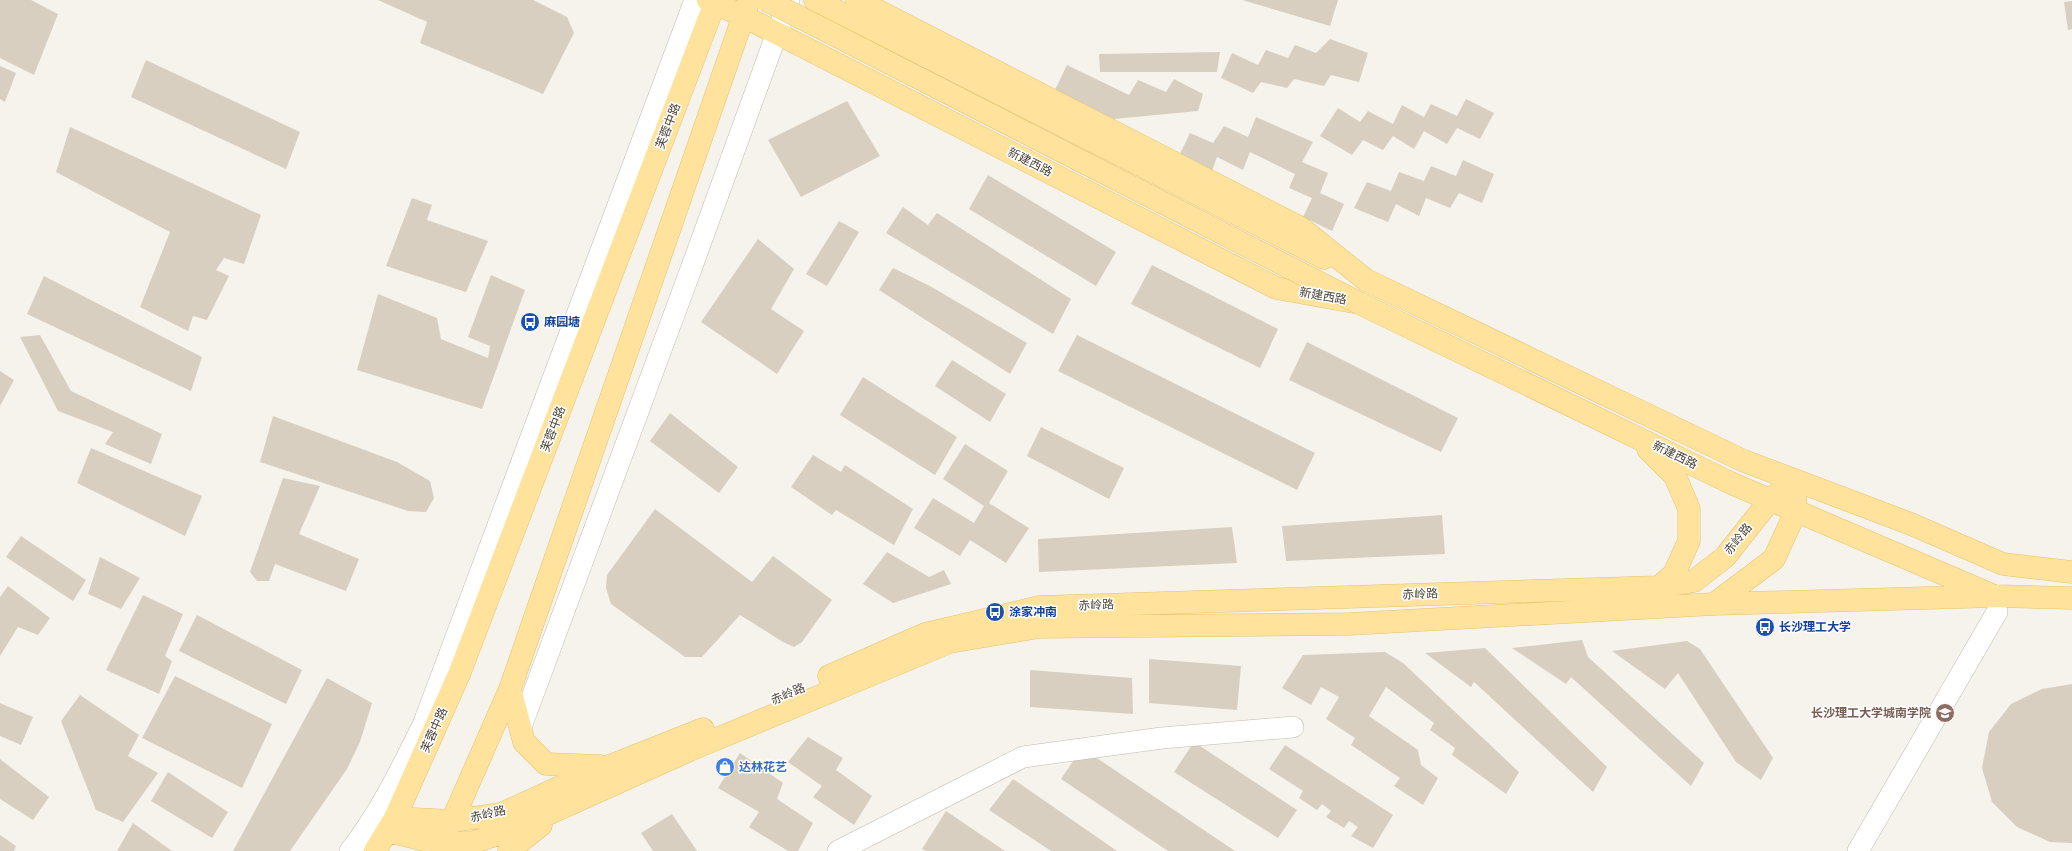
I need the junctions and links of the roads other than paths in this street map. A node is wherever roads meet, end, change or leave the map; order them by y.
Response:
1 (766, 0) edge
2 (788, 0) edge
3 (815, 0) edge
4 (857, 0) edge
5 (708, 1) edge
6 (746, 8) edge
7 (776, 33) junction
8 (1366, 280) junction
9 (1359, 302) junction
10 (1634, 436) junction
11 (1787, 477) junction
12 (1770, 500) junction
13 (1796, 511) junction
14 (2072, 572) edge
15 (1659, 586) junction
16 (2072, 598) edge
17 (1714, 604) junction
18 (1996, 604) junction
19 (510, 689) junction
20 (520, 727) junction
21 (1293, 727) dead end
22 (610, 766) junction
23 (562, 807) junction
24 (452, 821) junction
25 (391, 825) junction
26 (430, 847) edge
27 (350, 851) edge
28 (375, 851) edge
29 (509, 851) edge
30 (838, 851) edge
31 (1858, 851) edge

1 - 9 main road, 新建西路, bridge
2 - 7 street
3 - 8 main road, 新建西路
4 - 8 main road, 新建西路
5 - 6 main road, 新建西路
5 - 25 main road, 芙蓉中路
5 - 27 street
6 - 7 main road, 新建西路
6 - 19 main road
7 - 9 main road, 新建西路
7 - 20 street
8 - 11 main road, 新建西路
9 - 10 main road, 新建西路
10 - 12 main road, 新建西路
10 - 15 main road
11 - 12 main road, 赤岭路
11 - 13 main road
11 - 14 main road
12 - 13 main road, 新建西路
12 - 15 main road, 赤岭路
13 - 17 main road
13 - 18 main road, 新建西路
15 - 22 main road, 赤岭路
16 - 18 main road, 赤岭路
17 - 18 main road, 赤岭路
17 - 23 main road, 赤岭路
18 - 31 street
19 - 20 main road
19 - 24 main road
20 - 22 main road
21 - 30 street
22 - 24 main road, 赤岭路
23 - 26 main road, 赤岭路
23 - 29 main road, 赤岭路
24 - 25 main road, 赤岭路
24 - 26 main road
25 - 26 main road, 赤岭路
25 - 28 main road, 芙蓉中路

